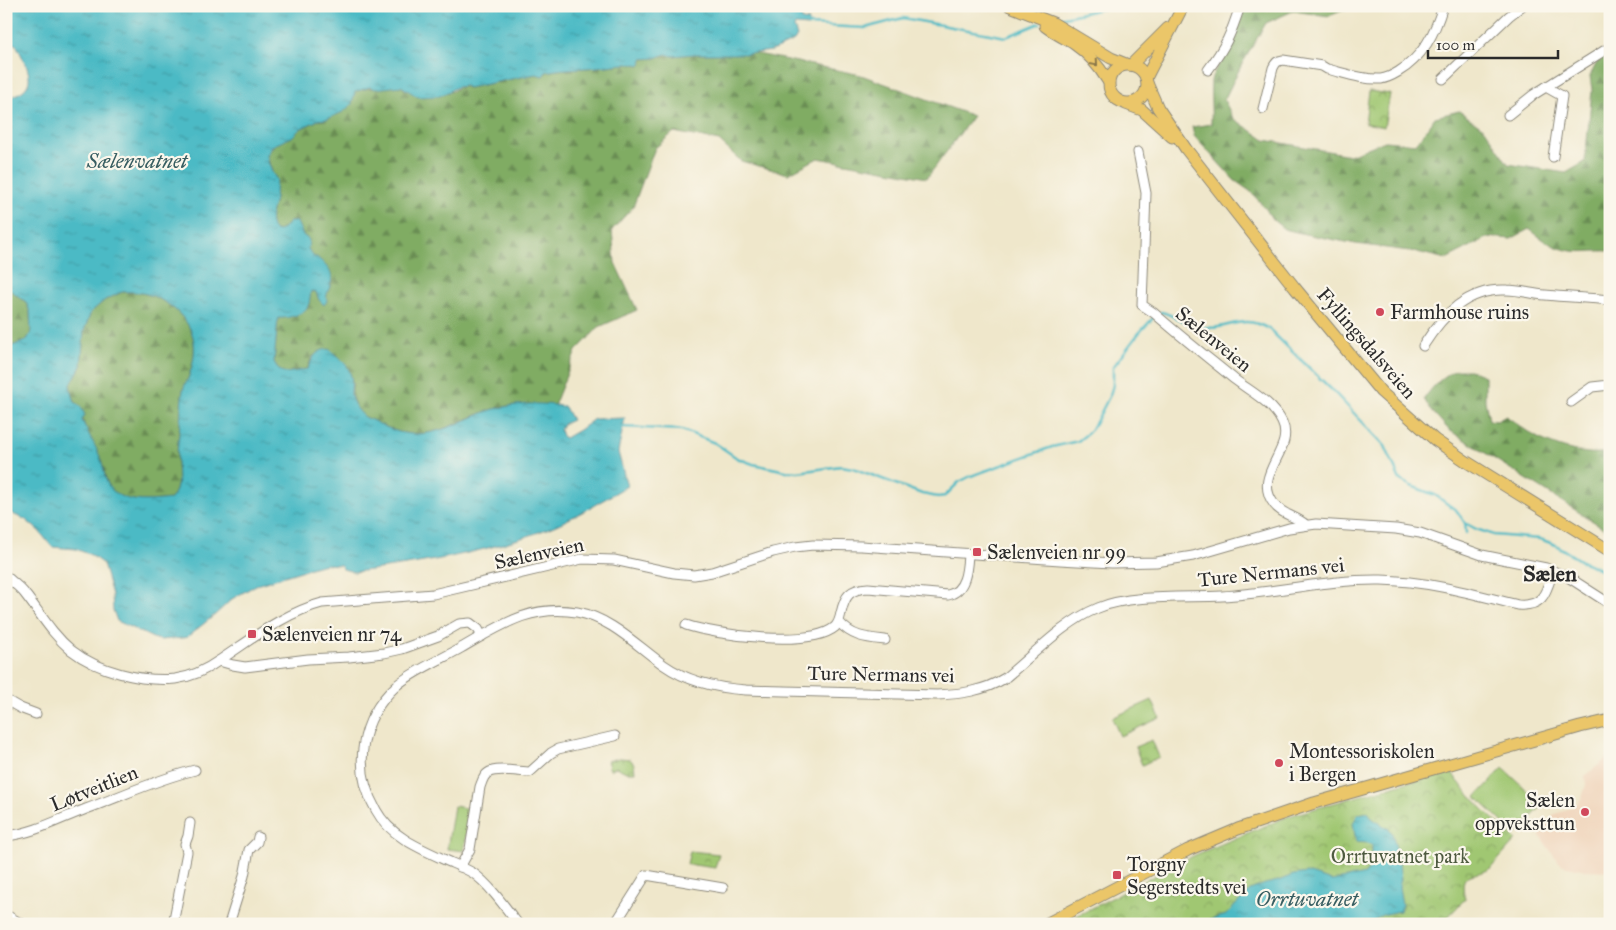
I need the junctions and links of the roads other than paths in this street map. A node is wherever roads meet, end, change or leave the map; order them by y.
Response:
1 (1010, 6) edge
2 (1183, 6) edge
3 (1240, 6) edge
4 (1443, 6) edge
5 (1522, 6) edge
6 (1028, 13) junction
7 (1173, 24) junction
8 (1610, 47) edge
9 (1129, 65) junction
10 (1208, 70) dead end
11 (1443, 79) dead end
12 (1147, 80) junction
13 (1108, 81) junction
14 (1546, 87) junction
15 (1124, 103) junction
16 (1264, 109) dead end
17 (1508, 114) dead end
18 (1186, 150) junction
19 (1138, 152) dead end
20 (1552, 157) dead end
21 (1610, 300) edge
22 (1423, 346) dead end
23 (1610, 385) edge
24 (1571, 402) dead end
25 (1306, 525) junction
26 (1610, 551) edge
27 (968, 555) junction
28 (1553, 571) junction
29 (6, 576) edge
30 (1610, 604) edge
31 (839, 622) junction
32 (686, 625) dead end
33 (482, 636) junction
34 (885, 640) dead end
35 (219, 661) junction
36 (6, 700) edge
37 (36, 714) dead end
38 (1610, 720) edge
39 (615, 736) dead end
40 (195, 770) dead end
41 (190, 823) dead end
42 (6, 836) edge
43 (258, 837) dead end
44 (460, 867) junction
45 (723, 888) dead end
46 (6, 915) edge
47 (22, 924) edge
48 (173, 924) edge
49 (229, 924) edge
50 (518, 924) edge
51 (615, 924) edge
52 (1046, 924) edge

1 - 6 main road
2 - 7 main road
3 - 10 street
4 - 16 street
5 - 11 street
6 - 9 main road
6 -> 13 main road
7 - 9 main road
7 - 12 main road
8 - 14 street
9 - 12 main road
9 - 13 main road
12 - 15 main road
12 - 18 main road, Fyllingsdalsveien
13 - 15 main road
14 - 17 street
14 - 20 street
15 - 18 main road, Fyllingsdalsveien
18 - 26 main road, Fyllingsdalsveien
19 - 25 street, Sælenveien
21 - 22 street
23 - 24 street
25 - 27 street, Sælenveien
25 - 28 street, Sælenveien
27 - 31 street
27 - 35 street, Sælenveien
28 - 30 street, Sælenveien
28 - 33 street, Ture Nermans vei
29 - 35 street, Sælenveien
31 - 32 street
31 - 34 street
33 - 35 street
33 - 44 street, Ture Nermans vei
36 - 37 street
38 - 52 main road
39 - 44 street
40 - 42 street, Løtveitlien
41 - 48 street
43 - 49 street
44 - 50 street, Ture Nermans vei
45 - 51 street
46 - 47 street

